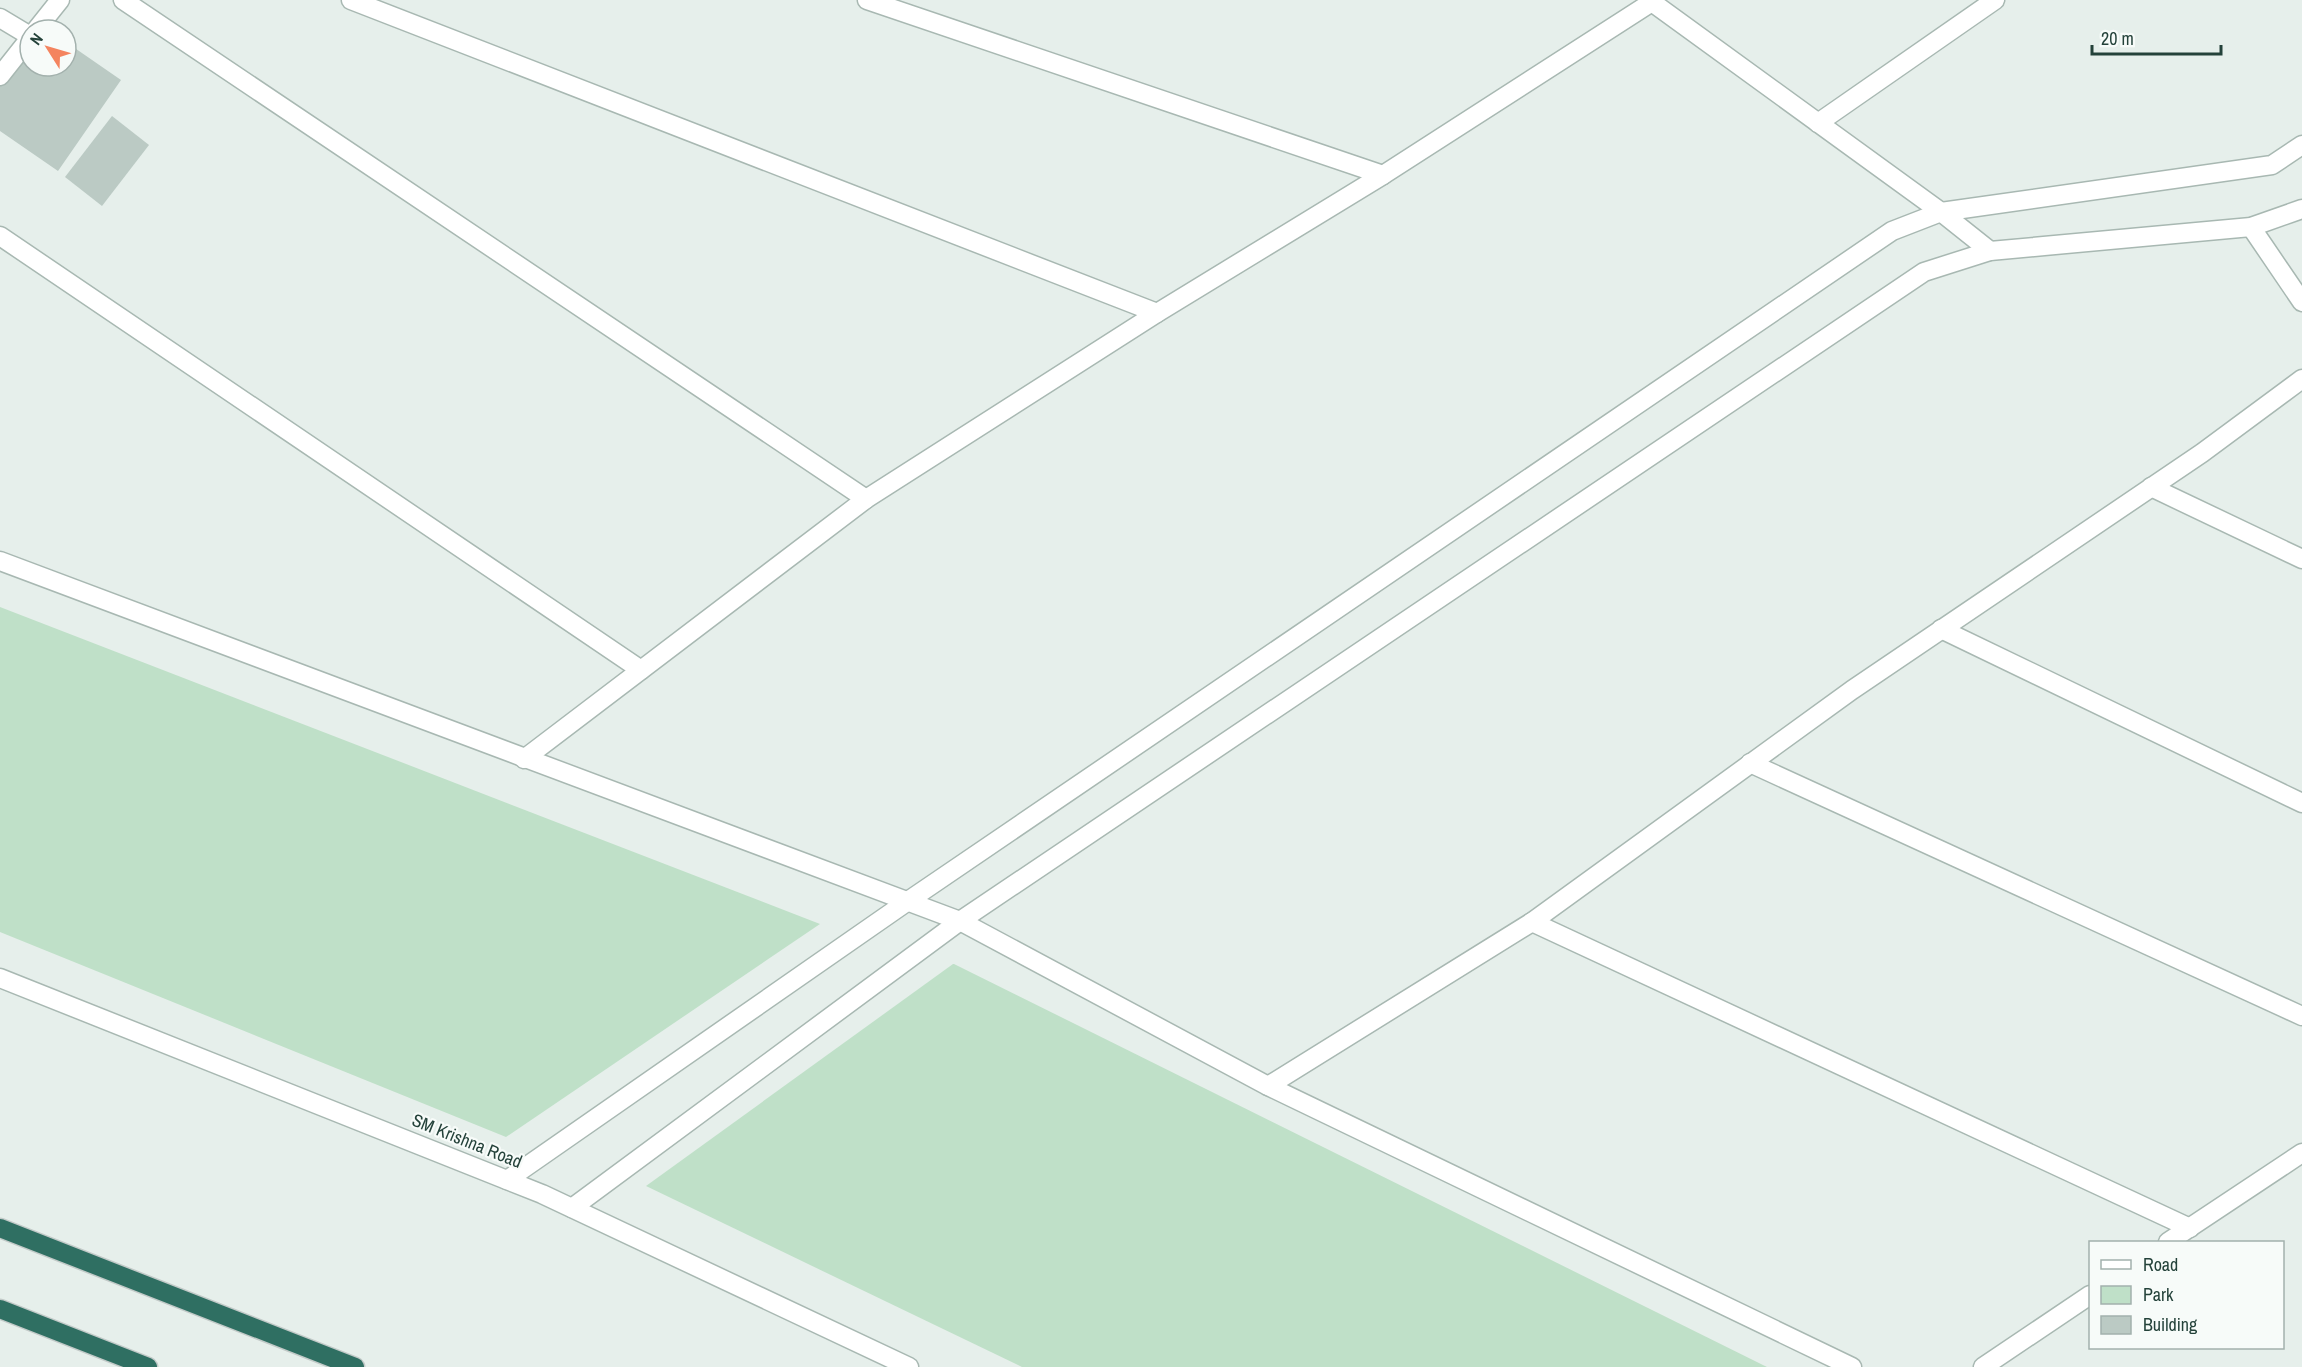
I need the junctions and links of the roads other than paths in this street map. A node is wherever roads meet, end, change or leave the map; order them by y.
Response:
1 (60, 0) edge
2 (123, 0) edge
3 (351, 0) edge
4 (867, 0) edge
5 (1995, 0) edge
6 (1652, 1) edge
7 (0, 18) edge
8 (46, 18) edge
9 (18, 29) edge
10 (18, 53) edge
11 (0, 76) edge
12 (1818, 123) junction
13 (2302, 145) edge
14 (1383, 175) junction
15 (2302, 209) edge
16 (1941, 212) junction
17 (2251, 227) junction
18 (0, 236) edge
19 (1990, 251) junction
20 (2302, 302) edge
21 (1156, 313) junction
22 (2302, 379) edge
23 (2151, 487) junction
24 (866, 499) junction
25 (2302, 559) edge
26 (0, 561) edge
27 (1941, 629) junction
28 (641, 670) junction
29 (524, 759) junction
30 (1750, 763) junction
31 (2302, 803) edge
32 (908, 901) junction
33 (960, 921) junction
34 (1532, 922) junction
35 (0, 978) edge
36 (2302, 1016) edge
37 (1268, 1086) junction
38 (2302, 1153) edge
39 (507, 1180) junction
40 (572, 1208) junction
41 (0, 1228) edge
42 (2190, 1228) junction
43 (2170, 1241) edge
44 (2089, 1296) edge
45 (0, 1309) edge
46 (148, 1367) edge
47 (355, 1367) edge
48 (909, 1367) edge
49 (1852, 1367) edge
50 (1983, 1367) edge

1 - 8 street
2 - 24 street
3 - 21 street
4 - 14 street
5 - 12 street
6 - 12 street
6 - 14 street
7 - 9 street
10 - 11 street
12 - 16 street
13 - 16 street
14 - 21 street
15 - 17 street
16 - 19 street
16 - 32 street
17 - 19 street
17 - 20 street
18 - 28 street
19 - 33 street
21 - 24 street
22 - 23 street
23 - 25 street
23 - 27 street
24 - 28 street
26 - 29 street
27 - 30 street
27 - 31 street
28 - 29 street
29 - 32 street
30 - 34 street
30 - 36 street
32 - 33 street
32 - 39 street
33 - 37 street
33 - 40 street
34 - 37 street
34 - 42 street
35 - 39 street, SM Krishna Road
37 - 49 street
38 - 42 street
39 - 40 street, SM Krishna Road
40 - 48 street, SM Krishna Road
41 - 47 highway
42 - 43 street
44 - 50 street
45 - 46 highway

